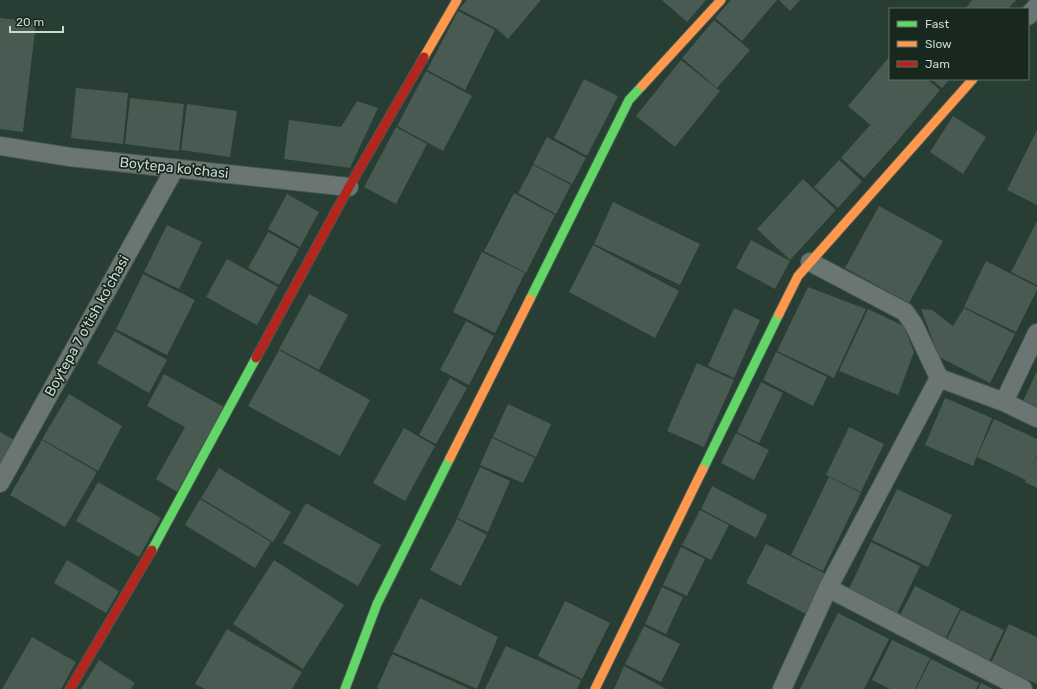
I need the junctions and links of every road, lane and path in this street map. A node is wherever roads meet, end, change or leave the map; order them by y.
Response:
1 (457, 0) edge
2 (720, 0) edge
3 (1037, 6) edge
4 (1029, 15) edge
5 (972, 80) edge
6 (0, 146) edge
7 (174, 168) junction
8 (349, 187) junction
9 (810, 262) junction
10 (1037, 333) edge
11 (939, 378) junction
12 (1004, 402) junction
13 (1037, 418) edge
14 (0, 483) edge
15 (828, 588) junction
16 (70, 689) edge
17 (345, 689) edge
18 (595, 689) edge
19 (782, 689) edge
20 (1023, 689) edge

1 - 8 street
2 - 17 street
3 - 4 street
5 - 9 street
6 - 7 street, Boytepa ko'chasi
7 - 8 street, Boytepa ko'chasi
7 - 14 street, Boytepa 7 o'tish ko'chasi
8 - 16 street
9 - 11 street
9 - 18 street
10 - 12 street
11 - 12 street
11 - 15 street
12 - 13 street
15 - 19 street
15 - 20 street

